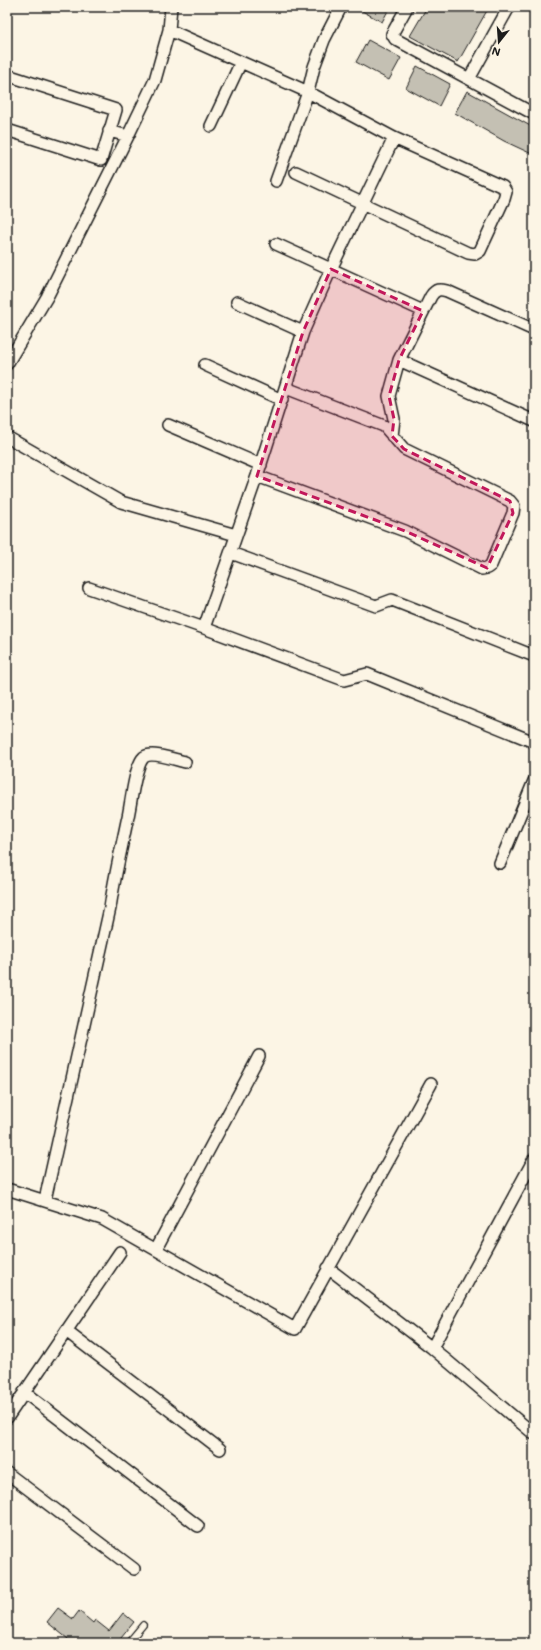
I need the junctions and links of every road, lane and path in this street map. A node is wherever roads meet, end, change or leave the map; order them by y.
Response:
1 (171, 7) edge
2 (341, 7) edge
3 (407, 7) edge
4 (510, 7) edge
5 (169, 30) junction
6 (241, 62) junction
7 (7, 75) edge
8 (468, 79) junction
9 (308, 92) junction
10 (534, 114) edge
11 (212, 126) dead end
12 (7, 130) edge
13 (109, 131) junction
14 (128, 136) junction
15 (394, 138) junction
16 (296, 172) dead end
17 (276, 182) dead end
18 (364, 204) junction
19 (276, 244) dead end
20 (331, 269) junction
21 (237, 302) dead end
22 (423, 311) junction
23 (534, 330) edge
24 (303, 332) junction
25 (399, 360) junction
26 (7, 364) edge
27 (205, 366) dead end
28 (286, 388) junction
29 (282, 400) junction
30 (534, 421) edge
31 (168, 425) dead end
32 (392, 436) junction
33 (7, 437) edge
34 (260, 465) junction
35 (257, 476) junction
36 (236, 535) junction
37 (231, 553) junction
38 (89, 588) dead end
39 (204, 628) junction
40 (534, 656) edge
41 (534, 742) edge
42 (185, 762) dead end
43 (534, 781) edge
44 (500, 863) dead end
45 (259, 1056) dead end
46 (431, 1084) dead end
47 (534, 1158) edge
48 (7, 1189) edge
49 (45, 1200) junction
50 (156, 1249) junction
51 (120, 1252) dead end
52 (328, 1268) junction
53 (66, 1331) junction
54 (432, 1348) junction
55 (24, 1392) junction
56 (7, 1418) edge
57 (534, 1434) edge
58 (220, 1449) dead end
59 (7, 1473) edge
60 (198, 1526) dead end
61 (134, 1569) dead end
62 (143, 1625) dead end
63 (128, 1643) edge

1 - 5 street
2 - 9 street
3 - 8 street
4 - 8 street
5 - 6 street
5 - 14 street
6 - 9 street
6 - 11 street
7 - 13 street
8 - 10 street
9 - 15 street
9 - 17 street
12 - 13 street
13 - 14 street
14 - 26 street
15 - 18 street
15 - 18 street
16 - 18 street
18 - 20 street
19 - 20 street
20 - 22 street
20 - 24 street
21 - 24 street
22 - 23 street
22 - 25 street
24 - 28 street
25 - 30 street
25 - 32 street
27 - 29 street
28 - 29 street
28 - 32 street
29 - 34 street
31 - 34 street
32 - 35 street
33 - 36 street
34 - 35 street
35 - 36 street
36 - 37 street
37 - 39 street
37 - 40 street
38 - 39 street
39 - 41 street
42 - 49 street
43 - 44 street
45 - 50 street
46 - 52 street
47 - 54 street
48 - 49 street
49 - 50 street
50 - 52 street
51 - 53 street
52 - 54 street
53 - 55 street
53 - 58 street
54 - 57 street
55 - 56 street
55 - 60 street
59 - 61 street
62 - 63 lane

